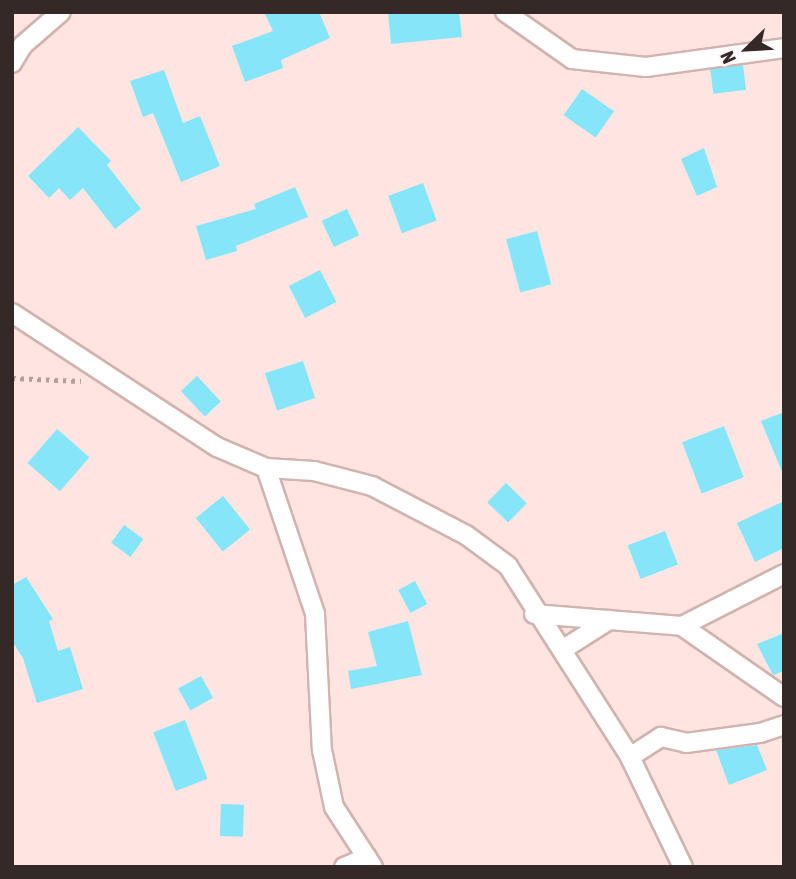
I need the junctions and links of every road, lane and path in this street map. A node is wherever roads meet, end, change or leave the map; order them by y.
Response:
1 (61, 12) edge
2 (505, 12) edge
3 (784, 48) edge
4 (12, 63) edge
5 (13, 313) edge
6 (12, 378) edge
7 (123, 384) junction
8 (266, 468) junction
9 (784, 574) edge
10 (534, 614) junction
11 (609, 620) junction
12 (682, 626) junction
13 (562, 650) junction
14 (784, 697) edge
15 (784, 725) edge
16 (630, 757) junction
17 (370, 862) edge
18 (344, 867) edge
19 (683, 867) edge

1 - 4 street
2 - 3 street
5 - 7 street
6 - 7 path
7 - 8 street
8 - 10 street
8 - 17 street
9 - 12 street
10 - 11 street
10 - 13 street
11 - 12 street
11 - 13 street
12 - 14 street
13 - 16 street
15 - 16 street
16 - 19 street
17 - 18 street

